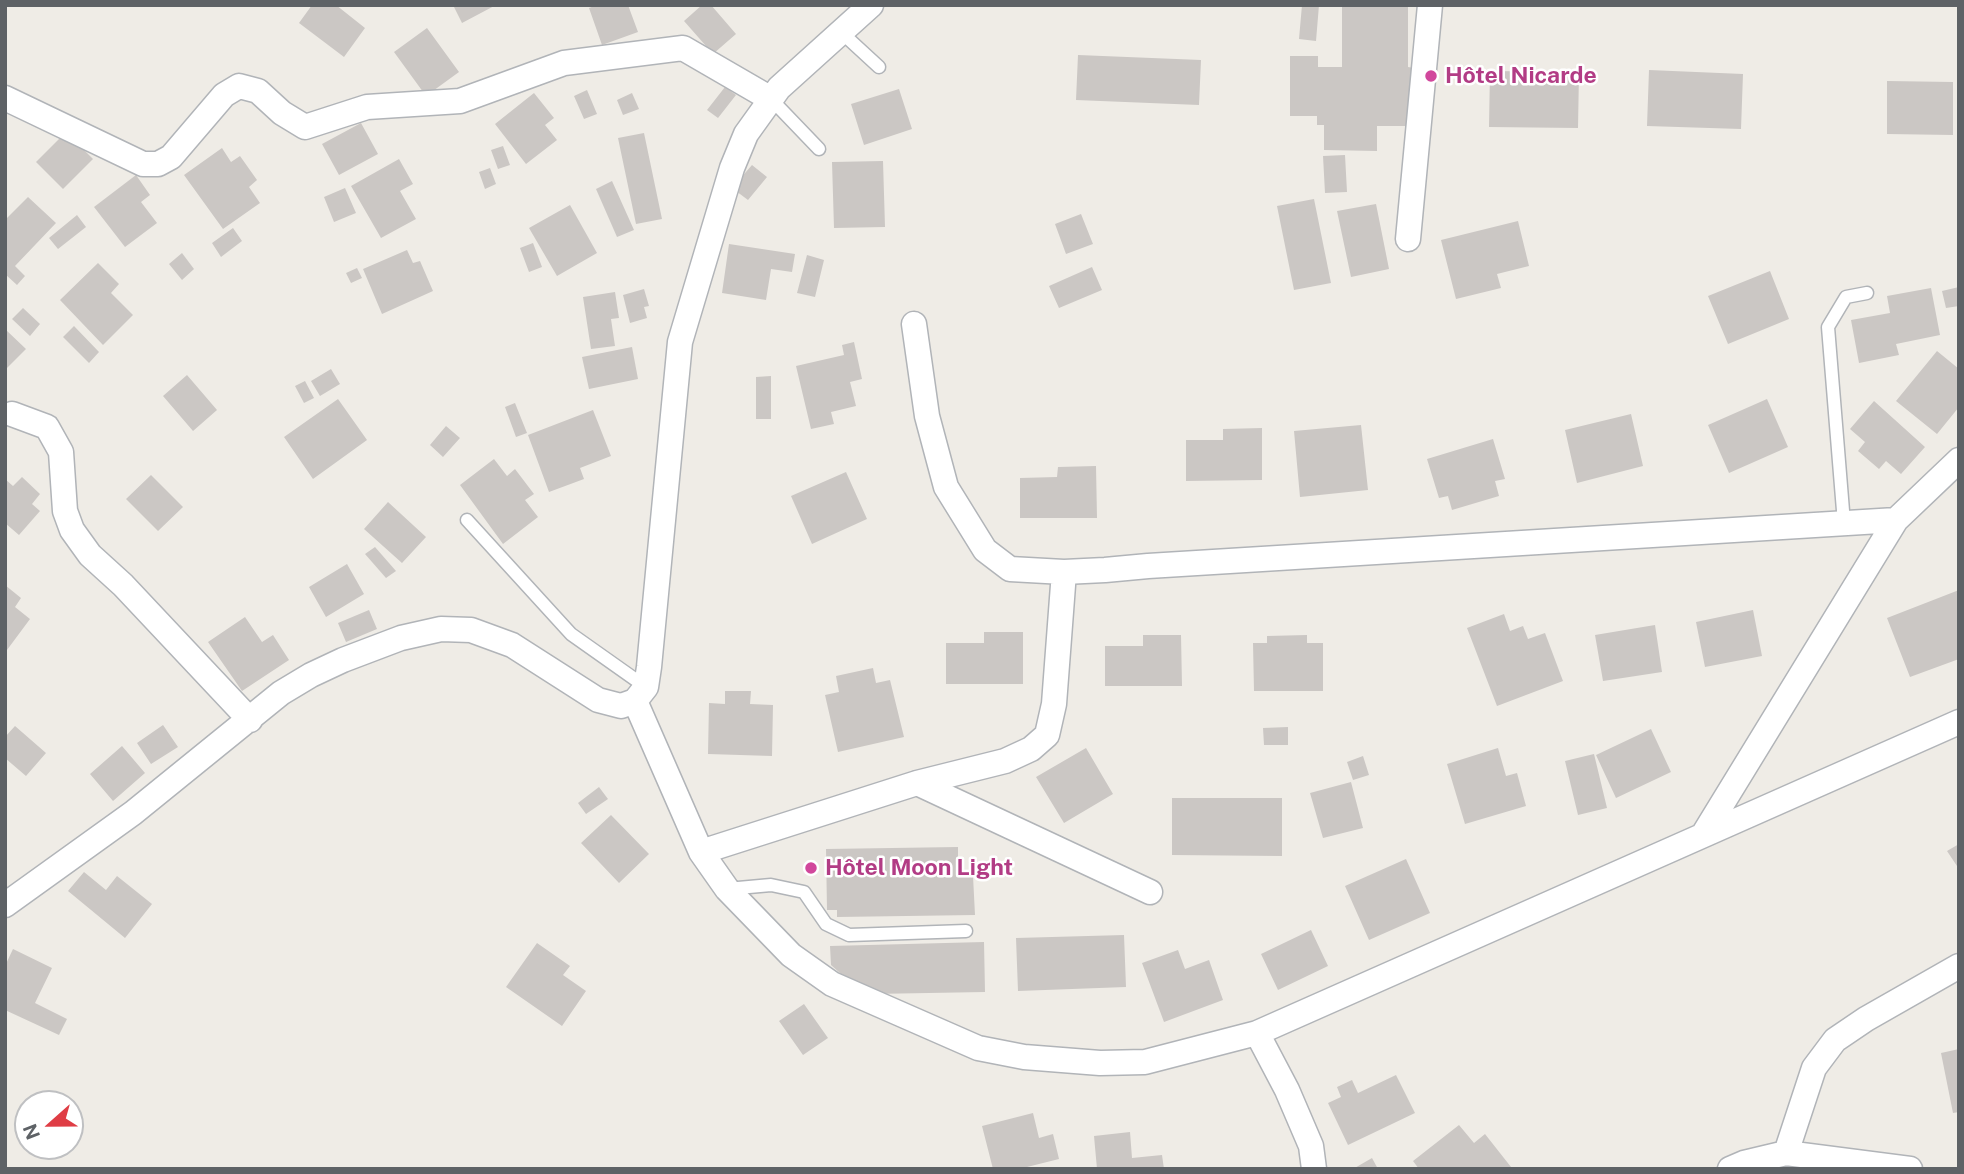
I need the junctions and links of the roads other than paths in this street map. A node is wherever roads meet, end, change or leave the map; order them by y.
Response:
1 (871, 5) edge
2 (1430, 5) edge
3 (841, 32) junction
4 (879, 67) dead end
5 (5, 98) edge
6 (771, 99) junction
7 (819, 149) dead end
8 (1408, 239) dead end
9 (1867, 293) dead end
10 (914, 324) dead end
11 (12, 414) dead end
12 (1959, 460) edge
13 (467, 520) dead end
14 (1896, 520) junction
15 (1844, 523) junction
16 (1064, 572) junction
17 (640, 694) junction
18 (250, 720) junction
19 (1959, 722) edge
20 (917, 783) junction
21 (1703, 835) junction
22 (701, 852) junction
23 (727, 889) junction
24 (1150, 892) dead end
25 (5, 905) edge
26 (966, 931) dead end
27 (1959, 967) edge
28 (1257, 1033) junction
29 (1786, 1153) junction
30 (1314, 1169) edge
31 (1730, 1169) edge
32 (1910, 1169) edge

1 - 3 street
2 - 8 street
3 - 4 lane
3 - 6 street
5 - 6 street
6 - 7 lane
6 - 17 street
9 - 15 lane
10 - 16 street
11 - 18 street
12 - 14 street
13 - 17 lane
14 - 15 street
14 - 21 street
15 - 16 street
16 - 20 street
17 - 18 street
17 - 22 street
18 - 25 street
19 - 21 street
20 - 22 street
20 - 24 street
21 - 28 street
22 - 23 street
23 - 26 lane
23 - 28 street
27 - 29 street
28 - 30 street
29 - 31 street
29 - 32 street

